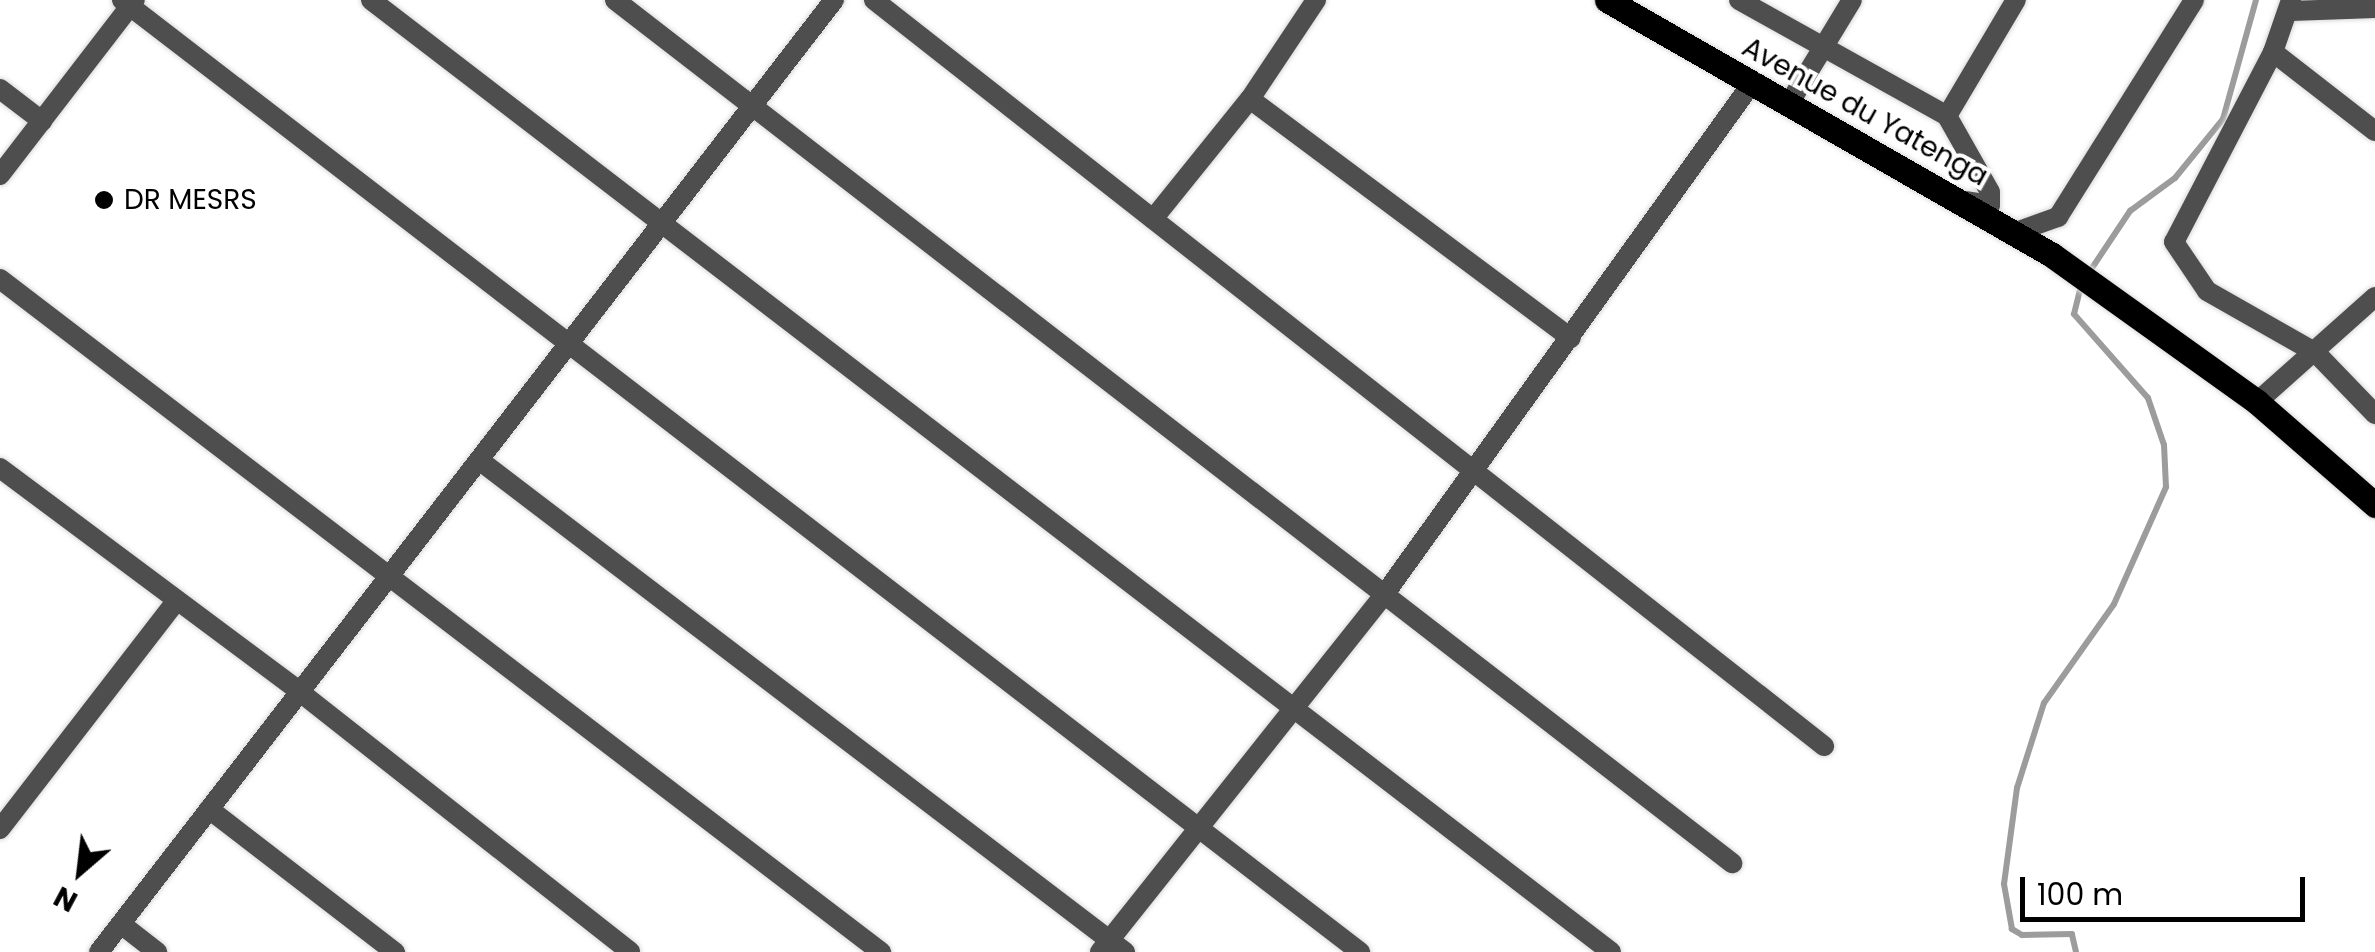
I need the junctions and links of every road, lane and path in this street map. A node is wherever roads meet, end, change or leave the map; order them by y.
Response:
1 (371, 0) edge
2 (615, 0) edge
3 (834, 0) edge
4 (874, 0) edge
5 (1316, 0) edge
6 (1606, 0) edge
7 (1740, 0) edge
8 (1852, 0) edge
9 (2016, 0) edge
10 (2194, 0) edge
11 (129, 2) edge
12 (2337, 3) edge
13 (2291, 5) edge
14 (2375, 8) edge
15 (1826, 44) junction
16 (2273, 52) junction
17 (1752, 83) junction
18 (0, 89) edge
19 (1250, 98) junction
20 (1790, 102) junction
21 (752, 106) junction
22 (1946, 116) junction
23 (42, 121) junction
24 (2375, 131) edge
25 (0, 175) edge
26 (1963, 200) junction
27 (1153, 219) junction
28 (664, 221) junction
29 (2016, 232) junction
30 (0, 278) edge
31 (2375, 297) edge
32 (1571, 338) junction
33 (569, 343) junction
34 (2316, 353) junction
35 (2257, 402) junction
36 (2375, 414) edge
37 (479, 460) junction
38 (0, 468) edge
39 (1474, 472) junction
40 (2375, 505) edge
41 (389, 576) junction
42 (1384, 596) junction
43 (177, 600) junction
44 (300, 692) junction
45 (1295, 708) junction
46 (1824, 746) dead end
47 (210, 809) junction
48 (1202, 826) junction
49 (0, 829) edge
50 (1732, 863) dead end
51 (121, 924) junction
52 (1112, 948) edge
53 (99, 952) edge
54 (157, 952) edge
55 (395, 952) edge
56 (630, 952) edge
57 (881, 952) edge
58 (1360, 952) edge
59 (1611, 952) edge

1 - 28 street
2 - 21 street
3 - 21 street
4 - 27 street
5 - 19 street
6 - 17 main road, Avenue du Yatenga
7 - 15 street
8 - 15 street
9 - 22 street
10 - 29 street
11 - 23 street
11 - 33 street
12 - 13 street
12 - 14 street
13 - 16 street
15 - 20 street
15 - 22 street
16 - 24 street
16 - 34 street
17 - 20 main road, Avenue du Yatenga
17 - 32 street
18 - 23 street
19 - 27 street
19 - 32 street
20 - 26 main road, Avenue du Yatenga
21 - 28 street
21 - 42 street
22 - 26 street
23 - 25 street
26 - 29 main road, Avenue du Yatenga
27 - 39 street
28 - 33 street
28 - 45 street
29 - 35 main road, Avenue du Yatenga
30 - 41 street
31 - 34 street
32 - 39 street
33 - 37 street
33 - 48 street
34 - 35 street
34 - 36 street
35 - 40 main road, Avenue du Yatenga
37 - 41 street
37 - 52 street
38 - 43 street
39 - 42 street
39 - 46 street
41 - 44 street
41 - 57 street
42 - 45 street
42 - 50 street
43 - 44 street
43 - 49 street
44 - 47 street
44 - 56 street
45 - 48 street
45 - 59 street
47 - 51 street
47 - 55 street
48 - 52 street
48 - 58 street
51 - 53 street
51 - 54 street

